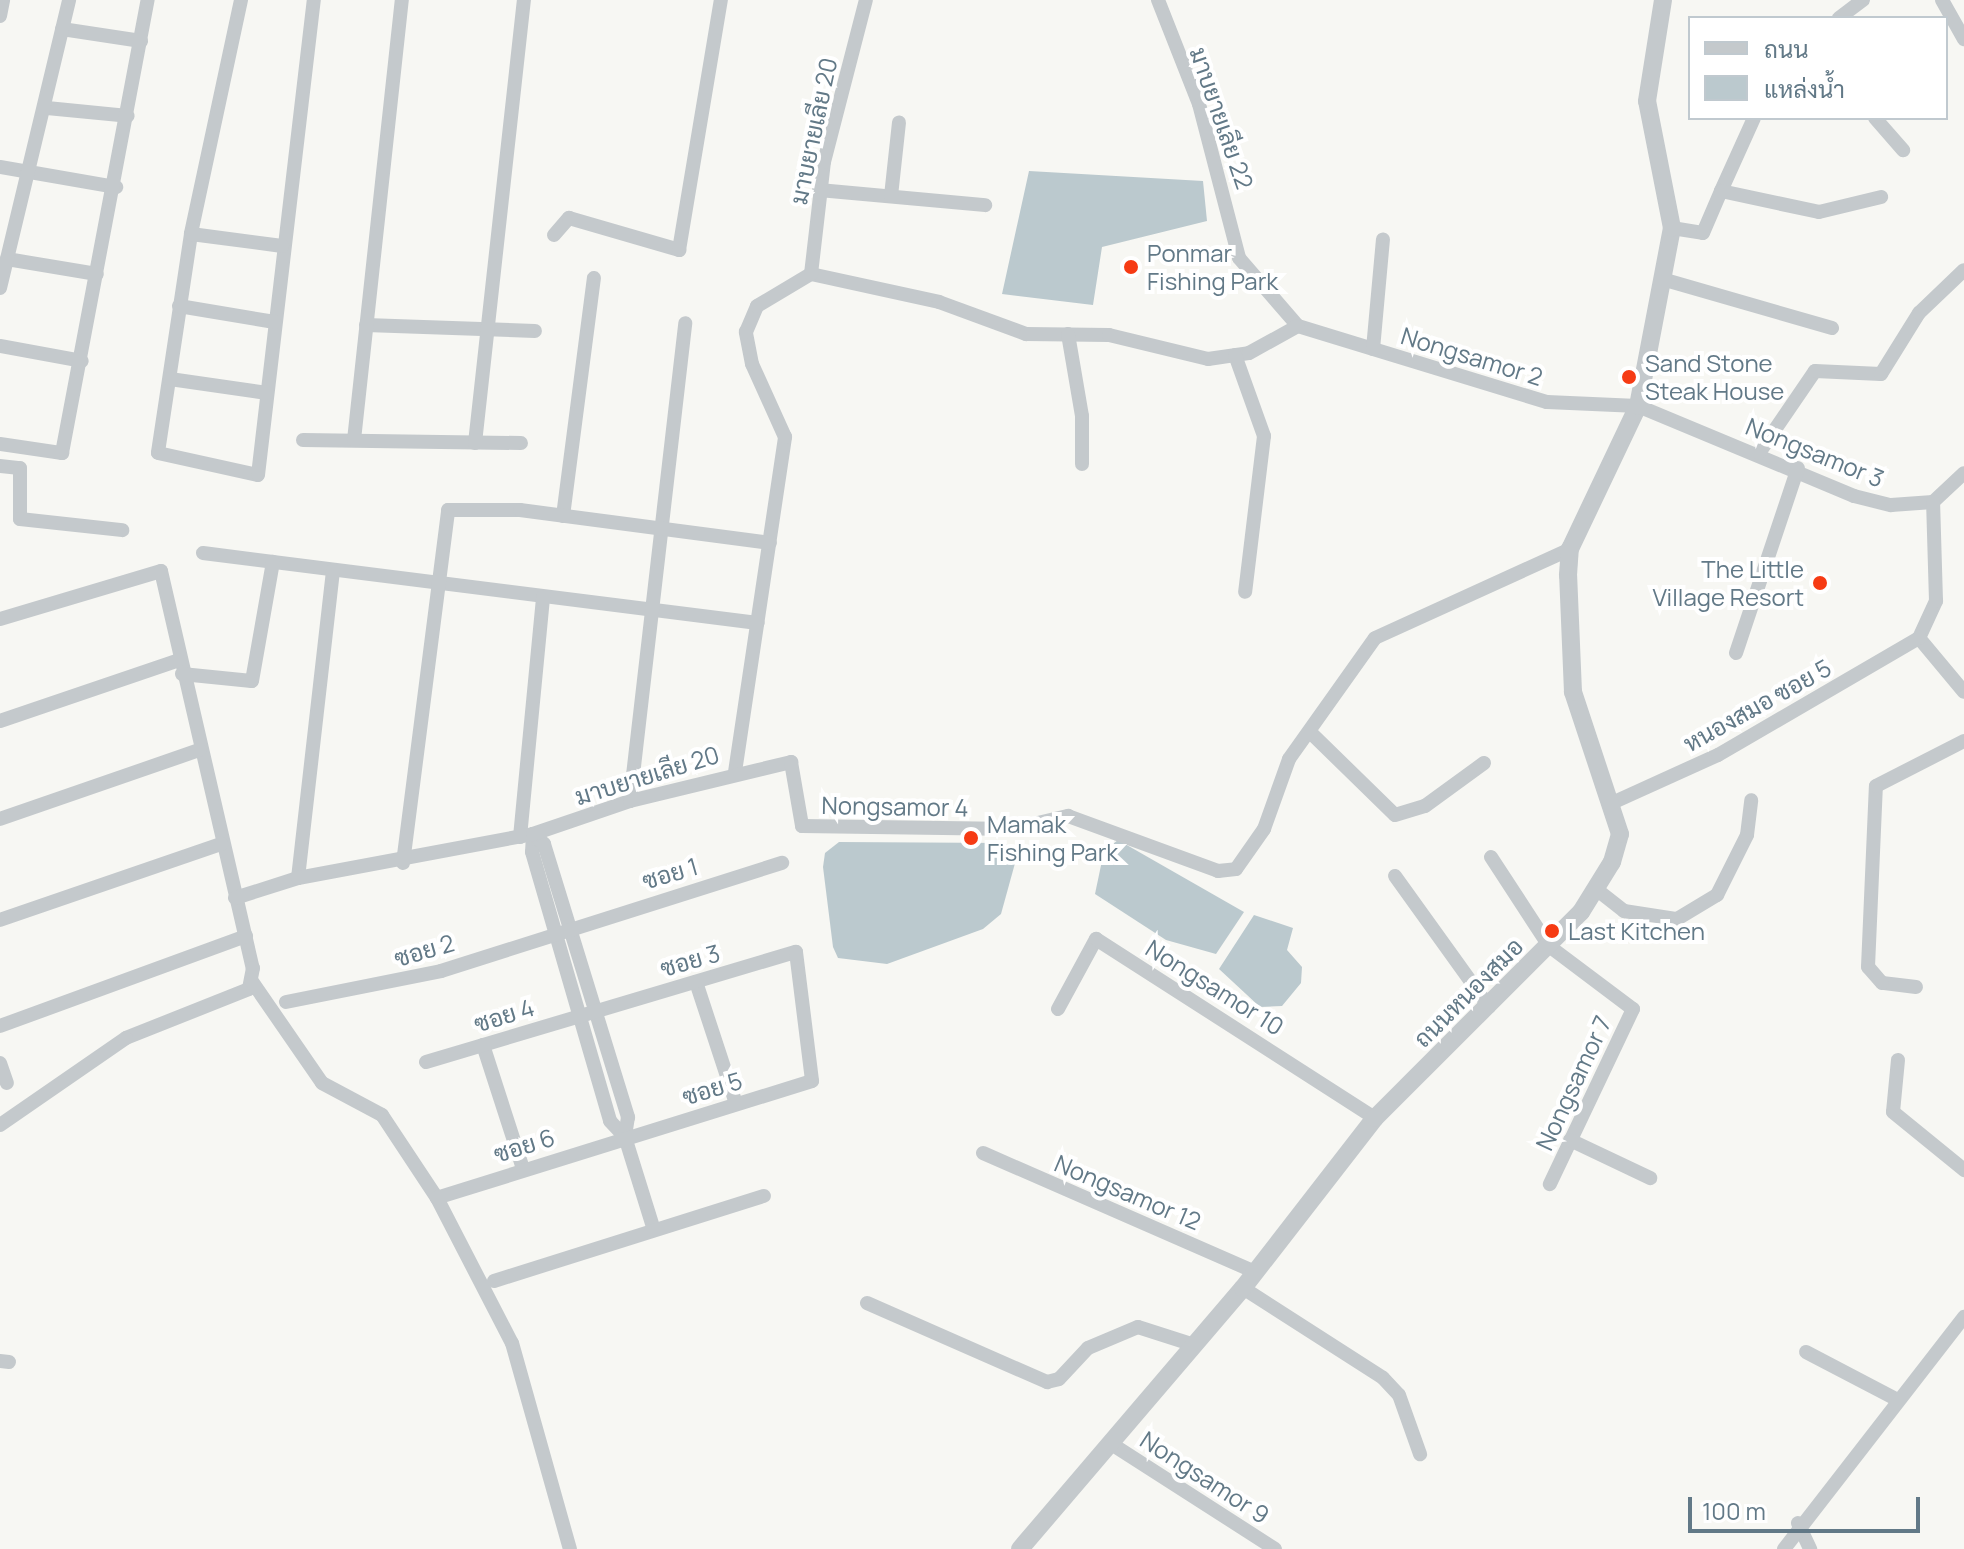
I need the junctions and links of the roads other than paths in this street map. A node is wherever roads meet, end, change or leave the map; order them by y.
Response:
1 (3, 0) edge
2 (69, 0) edge
3 (148, 0) edge
4 (241, 0) edge
5 (314, 0) edge
6 (402, 0) edge
7 (524, 0) edge
8 (721, 0) edge
9 (866, 0) edge
10 (1158, 0) edge
11 (1663, 0) edge
12 (1863, 0) edge
13 (1942, 0) edge
14 (0, 16) edge
15 (1842, 16) edge
16 (62, 29) junction
17 (1964, 39) edge
18 (141, 41) junction
19 (47, 108) junction
20 (128, 116) junction
21 (1753, 120) edge
22 (1877, 120) edge
23 (899, 122) dead end
24 (1903, 150) dead end
25 (0, 167) edge
26 (30, 172) junction
27 (116, 187) junction
28 (819, 190) junction
29 (1721, 191) junction
30 (891, 196) junction
31 (1881, 197) dead end
32 (985, 205) dead end
33 (1672, 228) junction
34 (191, 234) junction
35 (554, 235) dead end
36 (1383, 239) dead end
37 (282, 246) junction
38 (7, 259) junction
39 (1964, 270) edge
40 (97, 274) junction
41 (811, 274) junction
42 (594, 278) dead end
43 (1662, 279) junction
44 (0, 288) edge
45 (179, 306) junction
46 (275, 322) junction
47 (685, 323) dead end
48 (366, 325) junction
49 (1298, 326) junction
50 (486, 328) junction
51 (1832, 328) dead end
52 (535, 331) dead end
53 (1068, 334) junction
54 (0, 346) edge
55 (1373, 349) junction
56 (1235, 355) junction
57 (82, 361) junction
58 (170, 379) junction
59 (267, 393) junction
60 (1638, 406) junction
61 (303, 440) dead end
62 (354, 440) junction
63 (475, 443) junction
64 (521, 443) dead end
65 (0, 444) edge
66 (1759, 453) junction
67 (1082, 464) dead end
68 (0, 466) edge
69 (1798, 468) junction
70 (1964, 473) edge
71 (1933, 502) junction
72 (563, 516) junction
73 (664, 527) junction
74 (122, 530) dead end
75 (770, 543) junction
76 (1570, 549) junction
77 (203, 553) dead end
78 (273, 562) junction
79 (333, 570) junction
80 (435, 582) junction
81 (1245, 592) dead end
82 (543, 597) junction
83 (653, 611) junction
84 (0, 619) edge
85 (758, 623) junction
86 (1919, 638) junction
87 (1736, 653) dead end
88 (180, 667) junction
89 (1964, 692) edge
90 (0, 721) edge
91 (1311, 733) junction
92 (1964, 741) edge
93 (199, 750) junction
94 (1484, 763) dead end
95 (735, 772) junction
96 (1751, 800) dead end
97 (630, 801) junction
98 (1612, 803) junction
99 (0, 819) edge
100 (526, 835) junction
101 (221, 844) junction
102 (1491, 857) dead end
103 (403, 863) junction
104 (782, 863) dead end
105 (1395, 876) dead end
106 (298, 878) junction
107 (1596, 889) junction
108 (235, 898) junction
109 (0, 920) edge
110 (570, 925) junction
111 (553, 930) junction
112 (246, 936) junction
113 (1549, 946) junction
114 (251, 980) junction
115 (696, 982) junction
116 (1916, 987) dead end
117 (286, 1002) dead end
118 (1489, 1007) junction
119 (1058, 1009) dead end
120 (594, 1010) junction
121 (578, 1015) junction
122 (0, 1026) edge
123 (483, 1045) junction
124 (1898, 1060) dead end
125 (426, 1062) dead end
126 (0, 1063) edge
127 (812, 1081) joint
128 (7, 1083) dead end
129 (736, 1104) junction
130 (1375, 1118) junction
131 (0, 1125) edge
132 (625, 1137) junction
133 (1570, 1140) junction
134 (983, 1153) dead end
135 (523, 1169) junction
136 (1964, 1170) edge
137 (1650, 1178) dead end
138 (1550, 1184) dead end
139 (764, 1196) dead end
140 (437, 1198) junction
141 (654, 1230) junction
142 (1256, 1272) junction
143 (494, 1281) dead end
144 (1243, 1288) junction
145 (867, 1303) dead end
146 (1964, 1317) edge
147 (1194, 1345) junction
148 (1806, 1352) dead end
149 (1894, 1398) junction
150 (1110, 1443) junction
151 (1420, 1454) dead end
152 (1798, 1523) junction
153 (570, 1549) edge
154 (1020, 1549) edge
155 (1275, 1549) edge
156 (1784, 1549) edge
157 (1810, 1549) edge

1 - 14 street
2 - 16 street
3 - 18 street
4 - 34 street
5 - 37 street
6 - 48 street
7 - 50 street
8 - 35 street
9 - 28 street, มาบยายเลีย 20
10 - 49 street, มาบยายเลีย 22
11 - 33 street
12 - 15 street
13 - 17 street
16 - 18 street
16 - 19 street
18 - 20 street
19 - 20 street
19 - 26 street
20 - 27 street
21 - 29 street
22 - 24 street
23 - 30 street
25 - 26 street
26 - 27 street
26 - 38 street
27 - 40 street
28 - 30 street
28 - 41 street, มาบยายเลีย 20
29 - 31 street
29 - 33 street
30 - 32 street
33 - 43 street, ถนนหนองสมอ
34 - 37 street
34 - 45 street
36 - 55 street
37 - 46 street
38 - 40 street
38 - 44 street
39 - 66 street
40 - 57 street
41 - 53 street
41 - 75 street, มาบยายเลีย 20
42 - 72 street
43 - 51 street
43 - 60 street, ถนนหนองสมอ
45 - 46 street
45 - 58 street
46 - 59 street
47 - 73 street
48 - 50 street
48 - 62 street
49 - 55 street, Nongsamor 2
49 - 56 street
50 - 52 street
50 - 63 street
53 - 56 street
53 - 67 street
54 - 57 street
55 - 60 street, Nongsamor 2
56 - 81 street
57 - 65 street
58 - 59 street
58 - 59 street
60 - 66 street, Nongsamor 3
60 - 76 street, ถนนหนองสมอ
61 - 62 street
62 - 63 street
63 - 64 street
66 - 69 street, Nongsamor 3
68 - 74 street
69 - 71 street, Nongsamor 3
69 - 87 street
70 - 71 street
71 - 86 street
72 - 73 street
72 - 80 street
73 - 75 street
73 - 83 street
75 - 85 street, มาบยายเลีย 20
76 - 91 street, Nongsamor 4
76 - 98 street, ถนนหนองสมอ
77 - 78 street
78 - 79 street
78 - 88 street
79 - 80 street
79 - 106 street
80 - 82 street
80 - 103 street
82 - 83 street
82 - 100 street
83 - 85 street
83 - 97 street
84 - 88 street
85 - 95 street, มาบยายเลีย 20
86 - 89 street
86 - 98 street, หนองสมอ ซอย 5
88 - 90 street
88 - 93 street
91 - 94 street
91 - 95 street, Nongsamor 4
92 - 116 street
93 - 99 street
93 - 101 street
95 - 97 street, มาบยายเลีย 20
96 - 107 street
97 - 100 street, มาบยายเลีย 20
98 - 107 street, ถนนหนองสมอ
100 - 103 street, มาบยายเลีย 20
100 - 110 street
100 - 111 street
101 - 108 street
101 - 109 street
102 - 113 street
103 - 106 street, มาบยายเลีย 20
104 - 110 street, ซอย 1
105 - 118 street
106 - 108 street, มาบยายเลีย 20
107 - 113 street, ถนนหนองสมอ
108 - 112 street
110 - 111 street, ซอย 2
110 - 120 street
111 - 117 street, ซอย 2
111 - 121 street
112 - 114 street
112 - 122 street
113 - 118 street, ถนนหนองสมอ
113 - 133 street, Nongsamor 7
114 - 131 street
114 - 140 street
115 - 120 street, ซอย 3
115 - 127 street, ซอย 3
115 - 129 street
118 - 130 street, ถนนหนองสมอ
119 - 130 street, Nongsamor 10
120 - 121 street, ซอย 4
120 - 132 street
121 - 123 street, ซอย 4
121 - 132 street
123 - 125 street, ซอย 4
123 - 135 street
124 - 136 street
126 - 128 street
127 - 129 street, ซอย 5
129 - 132 street, ซอย 5
130 - 142 street, ถนนหนองสมอ
132 - 135 street, ซอย 6
132 - 141 street
133 - 137 street
133 - 138 street, Nongsamor 7
134 - 142 street, Nongsamor 12
135 - 140 street, ซอย 6
139 - 141 street
140 - 153 street
141 - 143 street
142 - 144 street, ถนนหนองสมอ
144 - 147 street, ถนนหนองสมอ
144 - 151 street
145 - 147 street
146 - 149 street
147 - 150 street, ถนนหนองสมอ
148 - 149 street
149 - 152 street
150 - 154 street, ถนนหนองสมอ
150 - 155 street, Nongsamor 9
152 - 156 street
152 - 157 street

